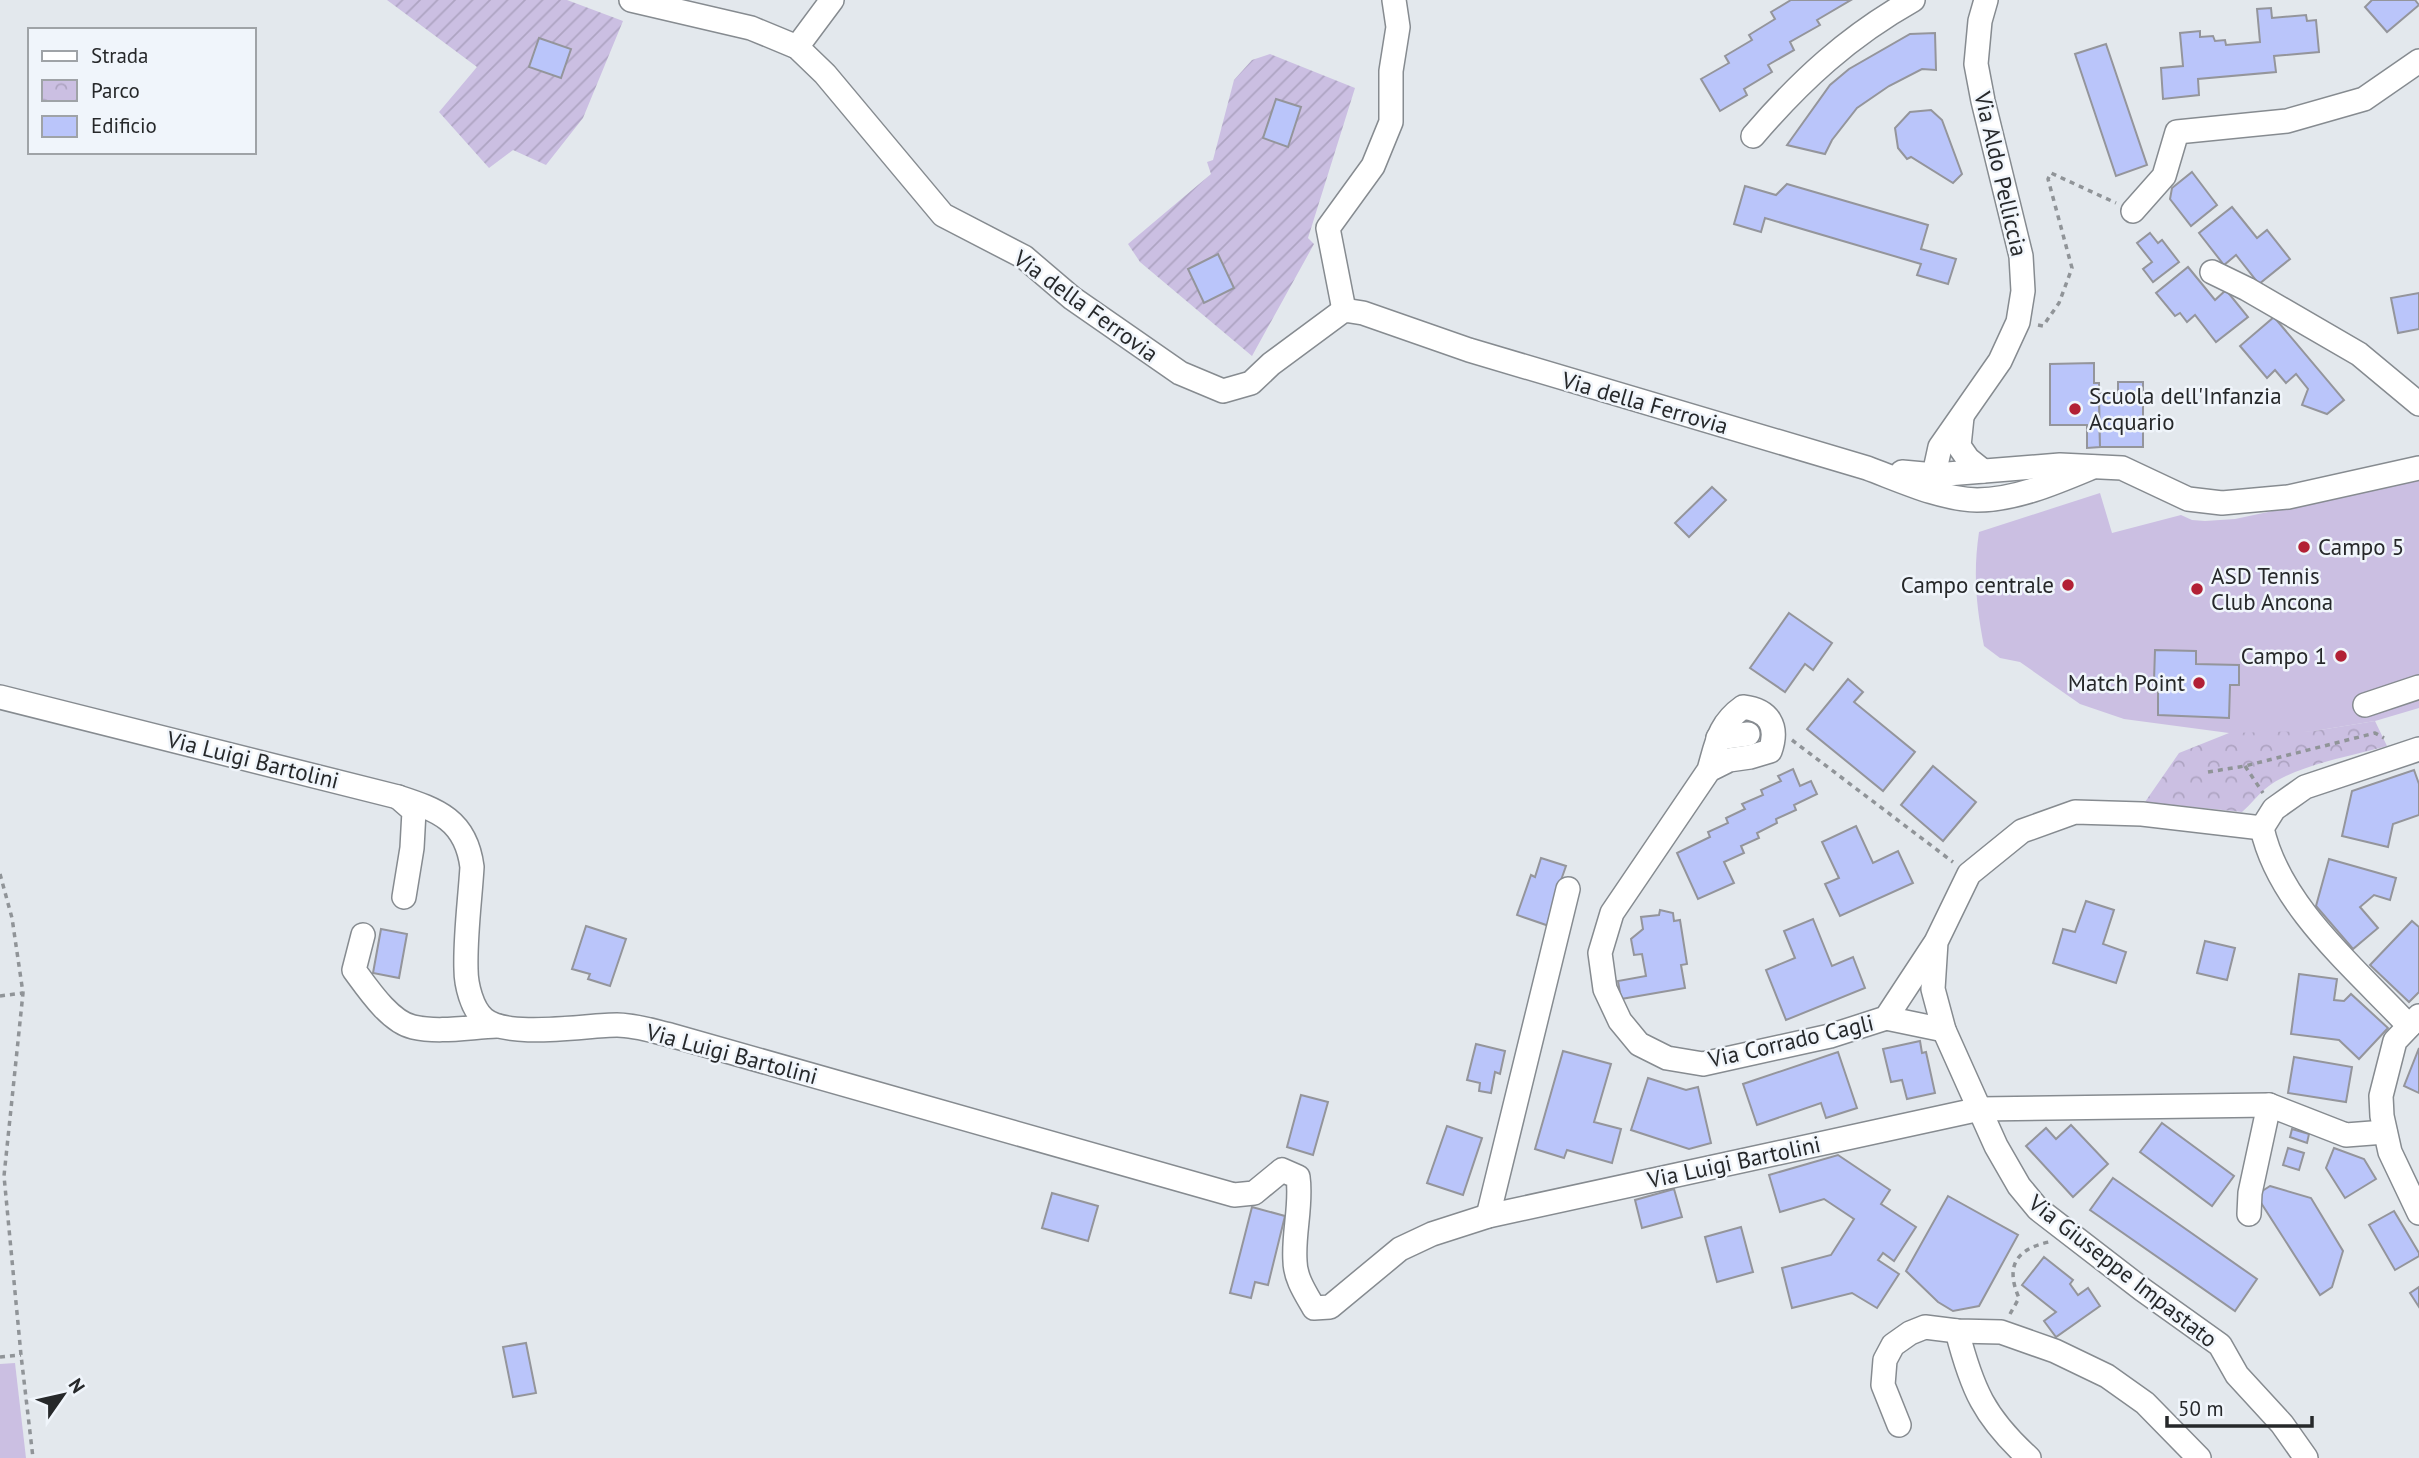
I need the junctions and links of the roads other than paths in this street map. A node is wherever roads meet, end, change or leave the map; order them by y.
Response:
1 (631, 0) edge
2 (832, 0) edge
3 (1394, 0) edge
4 (1913, 0) edge
5 (1986, 0) edge
6 (797, 47) junction
7 (2419, 61) edge
8 (1753, 136) dead end
9 (2133, 211) road end
10 (2212, 272) dead end
11 (1344, 310) junction
12 (2419, 404) edge
13 (1962, 417) junction
14 (2093, 467) junction
15 (2419, 468) edge
16 (1983, 471) junction
17 (1933, 483) junction
18 (1975, 500) junction
19 (2419, 687) edge
20 (0, 697) edge
21 (2365, 705) dead end
22 (1748, 734) dead end
23 (1718, 738) junction
24 (2415, 751) edge
25 (1709, 770) junction
26 (398, 797) junction
27 (2268, 818) junction
28 (1568, 889) dead end
29 (404, 897) dead end
30 (363, 935) dead end
31 (1936, 942) junction
32 (1886, 1018) junction
33 (2414, 1021) edge
34 (497, 1026) junction
35 (1944, 1030) junction
36 (2269, 1105) junction
37 (1980, 1109) junction
38 (2385, 1132) junction
39 (2419, 1213) edge
40 (2249, 1214) dead end
41 (1488, 1216) junction
42 (1957, 1331) junction
43 (1899, 1425) dead end
44 (2029, 1458) edge
45 (2199, 1458) edge
46 (2306, 1458) edge

1 - 6 street, Via della Ferrovia
2 - 6 street
3 - 11 street
4 - 8 street
5 - 13 street, Via Aldo Pelliccia
6 - 11 street, Via della Ferrovia
7 - 9 street
10 - 12 street
11 - 17 street, Via della Ferrovia
13 - 16 street
13 - 17 street, Via Aldo Pelliccia
14 - 15 street, Via della Ferrovia
14 - 16 street, Via della Ferrovia
14 - 18 street, Via della Ferrovia
16 - 17 street, Via della Ferrovia
16 - 18 street
17 - 18 street, Via della Ferrovia
19 - 21 street
20 - 26 street, Via Luigi Bartolini
22 - 23 street
23 - 25 street, Via Corrado Cagli
23 - 25 street, Via Corrado Cagli
24 - 27 street
25 - 32 street, Via Corrado Cagli
26 - 29 street
26 - 34 street, Via Luigi Bartolini
27 - 31 street, Via Corrado Cagli
27 - 33 street
28 - 41 street
30 - 34 street
31 - 32 street, Via Corrado Cagli
31 - 35 street, Via Corrado Cagli
32 - 35 street, Via Corrado Cagli
33 - 38 street
34 - 41 street, Via Luigi Bartolini
35 - 37 street
36 - 37 street, Via Luigi Bartolini
36 - 38 street, Via Luigi Bartolini
36 - 40 street
37 - 41 street, Via Luigi Bartolini
37 - 46 street, Via Giuseppe Impastato
38 - 39 street
42 - 43 street
42 - 44 street
42 - 45 street

